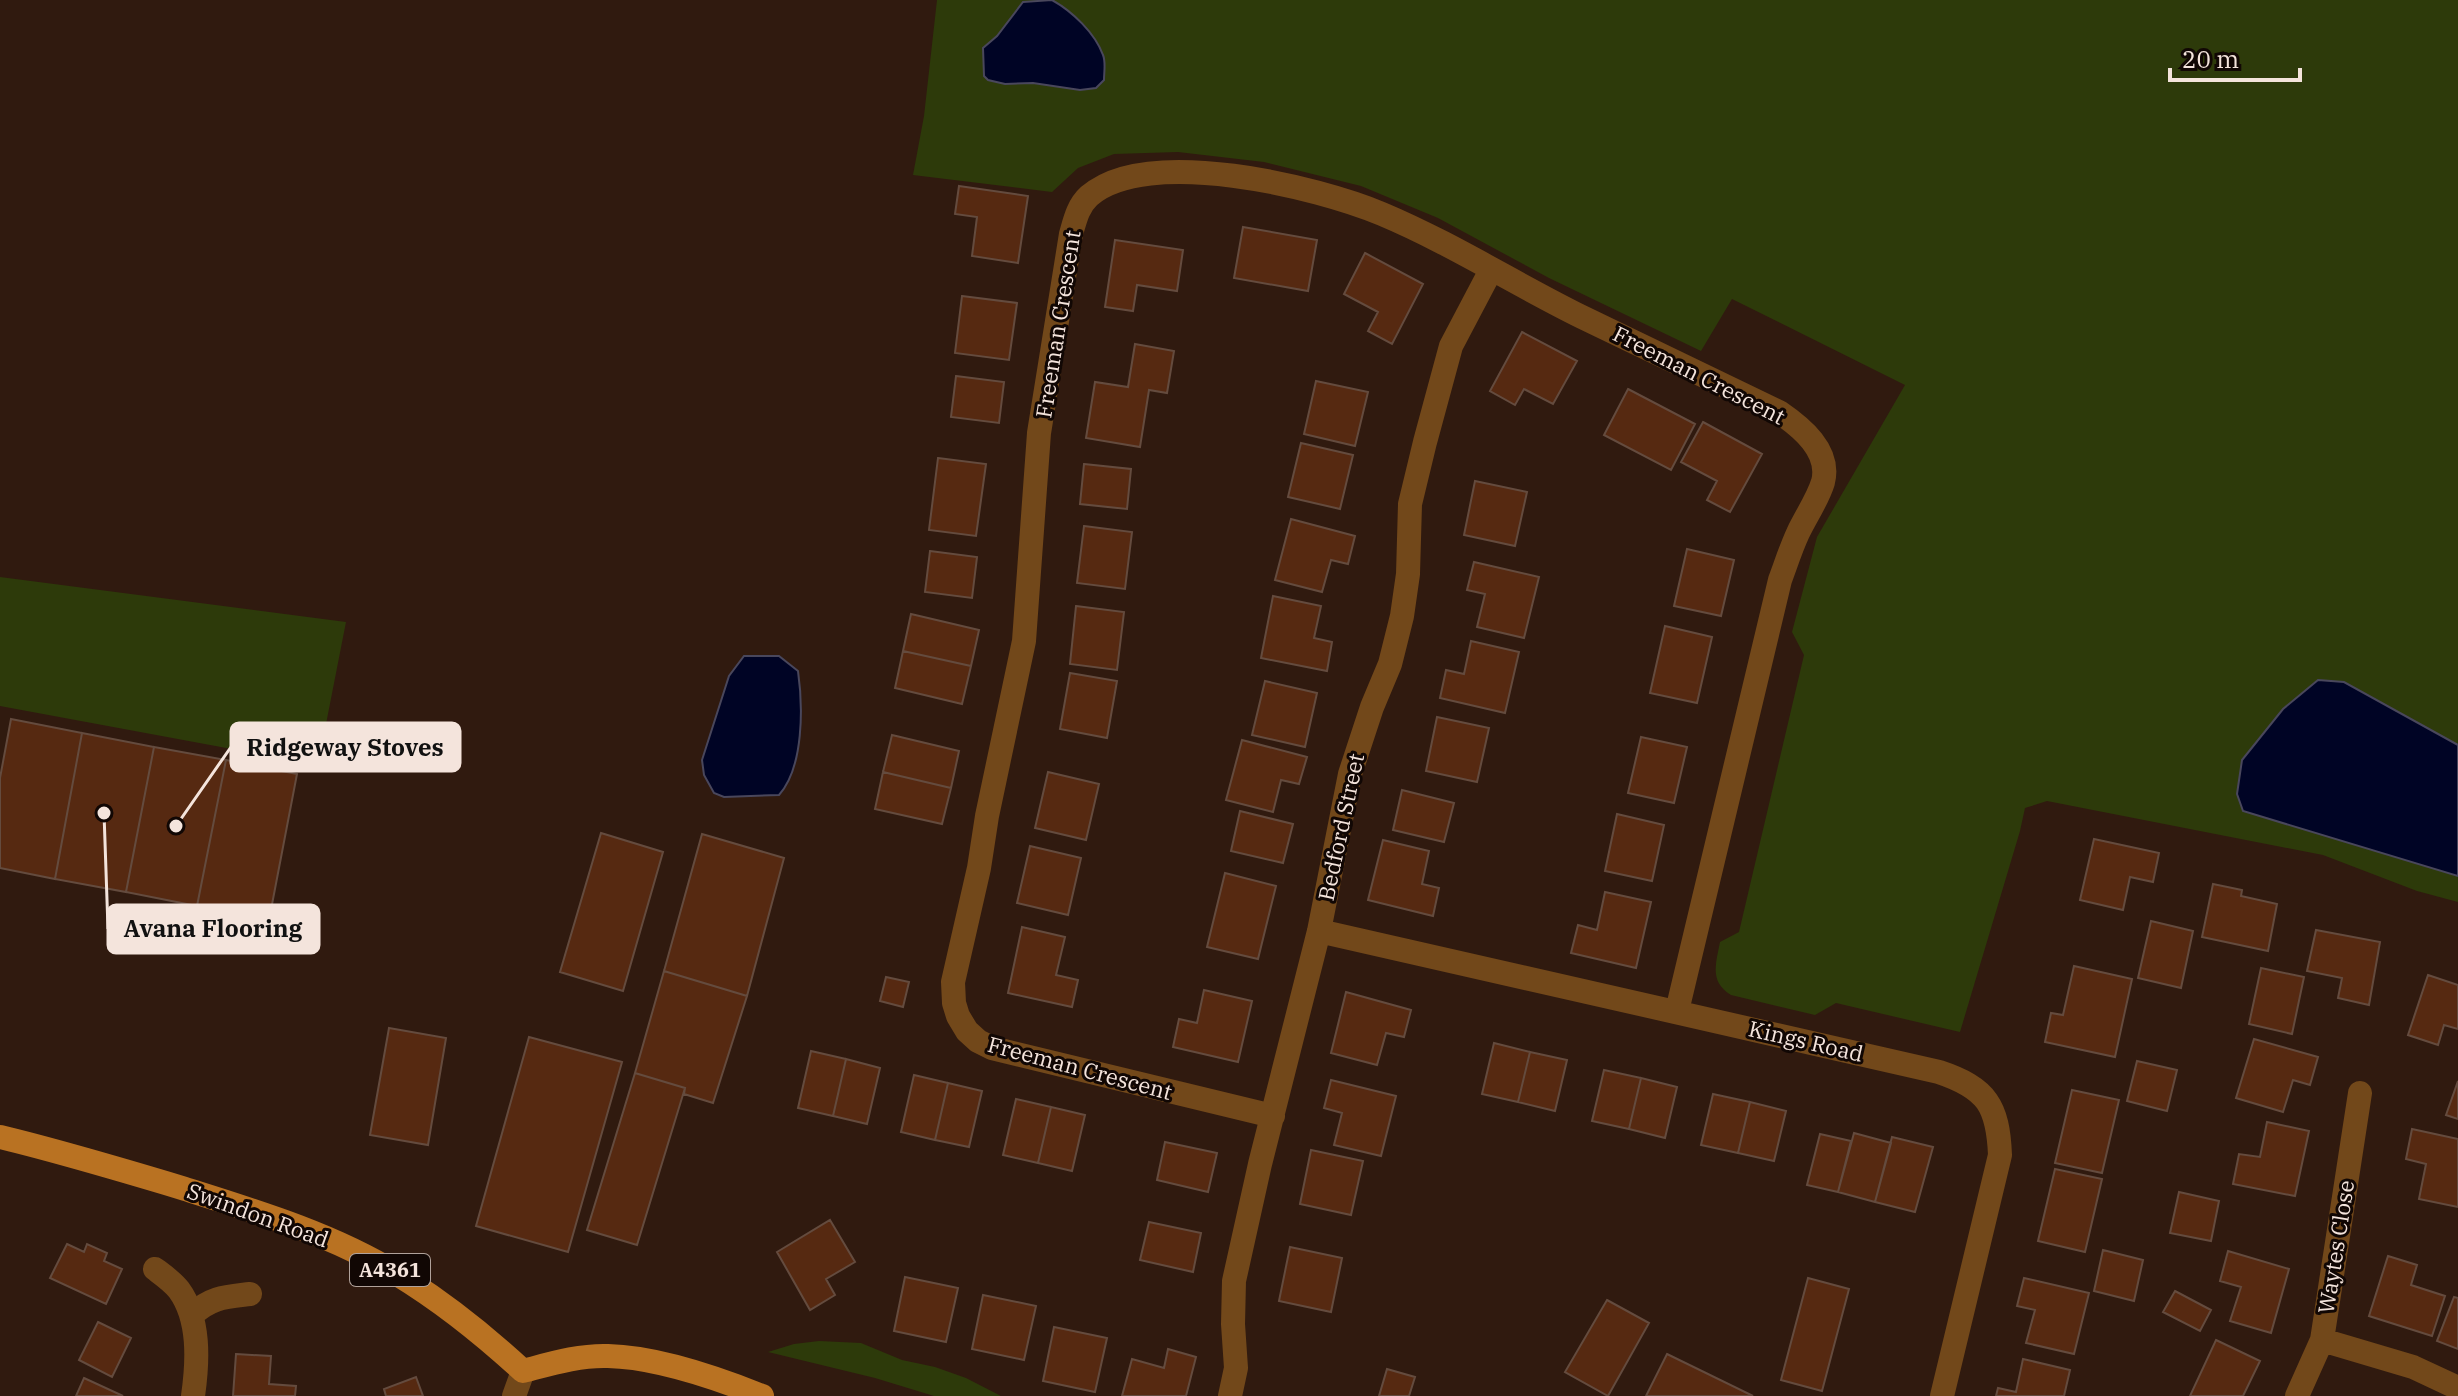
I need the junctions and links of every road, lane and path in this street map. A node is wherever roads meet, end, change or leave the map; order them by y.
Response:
1 (1491, 270) junction
2 (1319, 931) junction
3 (1677, 1011) junction
4 (2360, 1093) dead end
5 (1273, 1116) junction
6 (0, 1137) edge
7 (155, 1269) dead end
8 (250, 1294) dead end
9 (193, 1314) junction
10 (2322, 1340) junction
11 (523, 1371) junction
12 (2458, 1388) edge
13 (193, 1396) edge
14 (514, 1396) edge
15 (762, 1396) edge
16 (1230, 1396) edge
17 (1942, 1396) edge
18 (2297, 1396) edge

1 - 2 street, Bedford Street
1 - 3 street, Freeman Crescent
1 - 5 street, Freeman Crescent
2 - 3 street, Kings Road
2 - 5 street, Bedford Street
3 - 17 street, Kings Road
4 - 10 street, Waytes Close
5 - 16 street, Bedford Street
6 - 11 main road, Swindon Road / A4361
7 - 9 street
8 - 9 street
9 - 13 street
10 - 12 street
10 - 18 street, Waytes Close
11 - 14 street
11 - 15 main road

